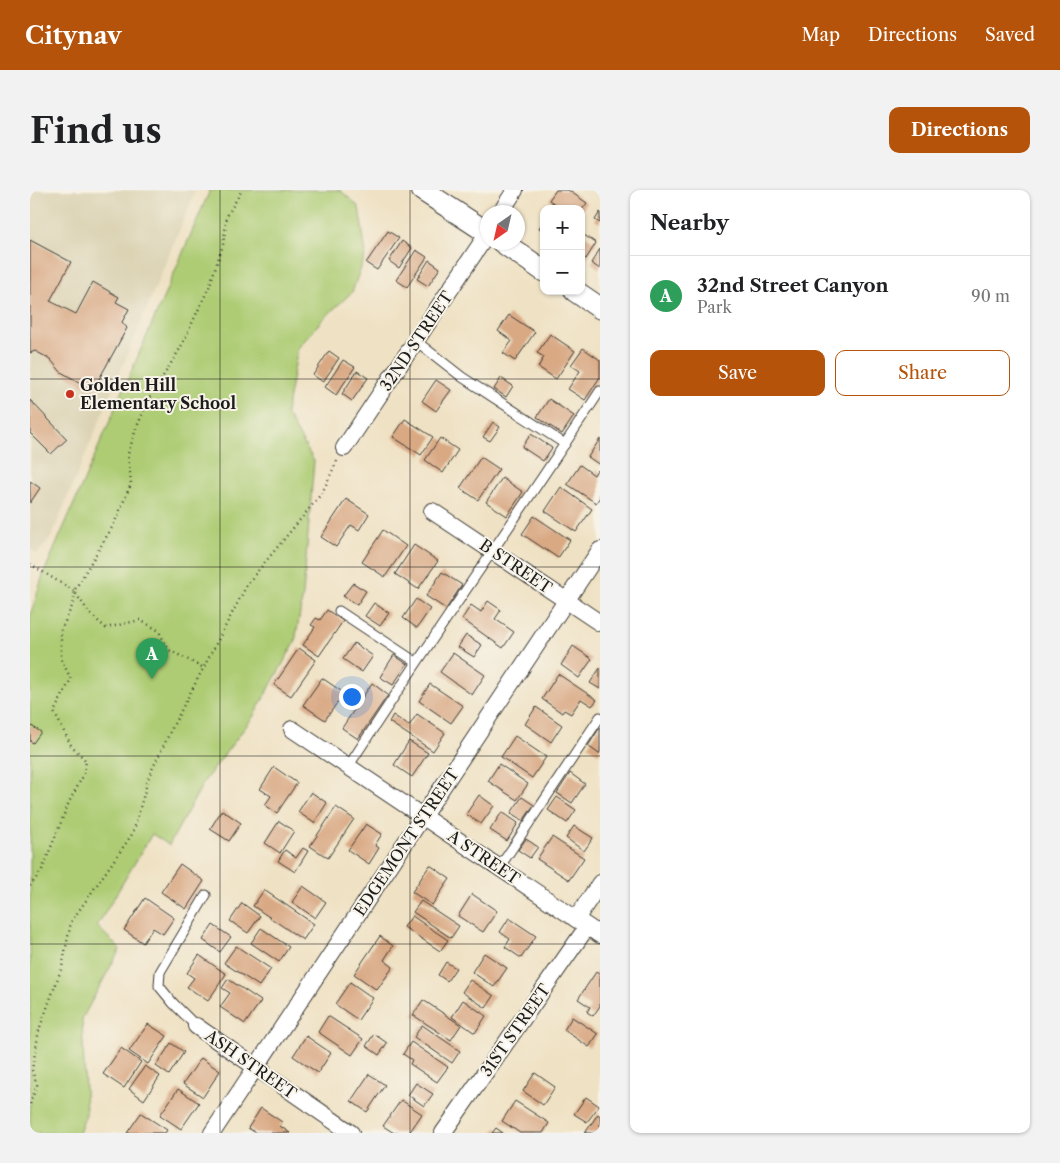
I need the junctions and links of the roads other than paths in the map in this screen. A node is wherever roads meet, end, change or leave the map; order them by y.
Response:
1 (422, 190) edge
2 (516, 190) edge
3 (506, 205) edge
4 (480, 228) edge
5 (480, 244) edge
6 (514, 250) edge
7 (540, 268) edge
8 (583, 295) edge
9 (598, 303) edge
10 (416, 341) junction
11 (600, 391) edge
12 (565, 444) junction
13 (344, 448) road end
14 (432, 511) dead end
15 (600, 550) edge
16 (493, 551) junction
17 (566, 600) junction
18 (339, 611) dead end
19 (600, 623) edge
20 (416, 662) junction
21 (600, 717) edge
22 (292, 729) dead end
23 (348, 767) junction
24 (423, 817) junction
25 (499, 868) junction
26 (600, 883) edge
27 (206, 895) dead end
28 (588, 927) edge
29 (196, 1026) joint
30 (255, 1066) junction
31 (212, 1133) edge
32 (351, 1133) edge
33 (443, 1133) edge

1 - 4 street
2 - 3 street
5 - 10 street, 32ND STREET
6 - 7 street
8 - 9 street
10 - 12 lane
10 - 13 street, 32ND STREET
11 - 12 lane
12 - 16 lane
14 - 16 street, B STREET
15 - 17 street, EDGEMONT STREET
16 - 17 street, B STREET
16 - 20 lane
17 - 19 street, B STREET
17 - 24 street, EDGEMONT STREET
18 - 20 lane
20 - 23 lane
21 - 25 lane
22 - 23 street, A STREET
23 - 24 street, A STREET
24 - 25 street, A STREET
24 - 30 street, EDGEMONT STREET
25 - 28 street, A STREET
26 - 28 street, 31ST STREET
27 - 29 lane, ASH STREET
28 - 33 street, 31ST STREET
29 - 30 street, ASH STREET
30 - 31 street, EDGEMONT STREET
30 - 32 street, ASH STREET

